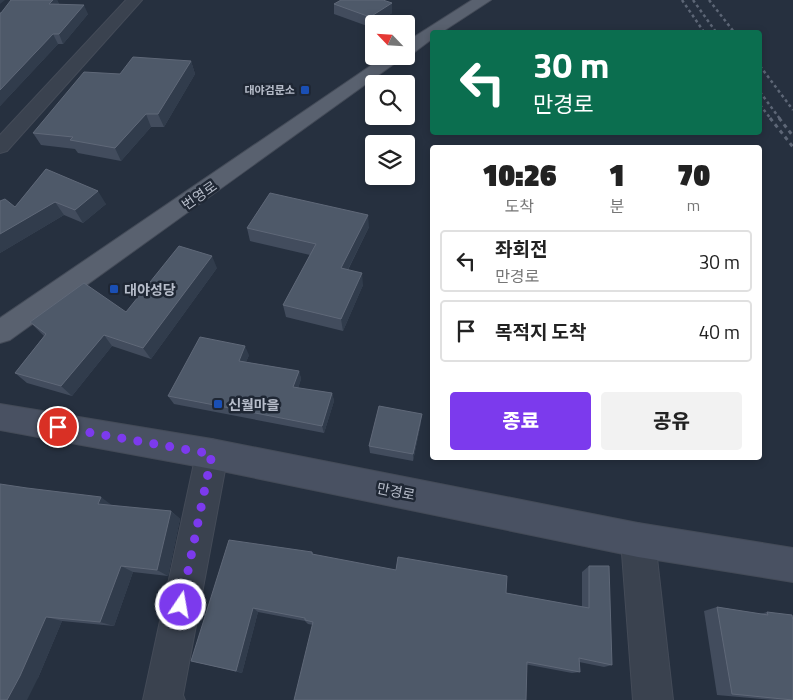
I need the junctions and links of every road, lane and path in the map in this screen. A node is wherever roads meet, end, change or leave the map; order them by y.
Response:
1 (134, 0) edge
2 (465, 0) edge
3 (483, 0) edge
4 (434, 30) edge
5 (415, 32) edge
6 (430, 33) edge
7 (415, 44) edge
8 (367, 65) edge
9 (384, 65) edge
10 (0, 147) edge
11 (0, 316) edge
12 (0, 332) edge
13 (0, 416) edge
14 (212, 454) junction
15 (638, 540) junction
16 (793, 564) edge
17 (165, 700) edge
18 (653, 700) edge

1 - 10 street
2 - 5 main road
3 - 4 main road
6 - 7 main road
8 - 11 main road, 번영로
9 - 12 main road, 번영로
13 - 14 main road, 만경로
14 - 15 main road, 만경로
14 - 17 street
15 - 16 main road, 만경로
15 - 18 street

